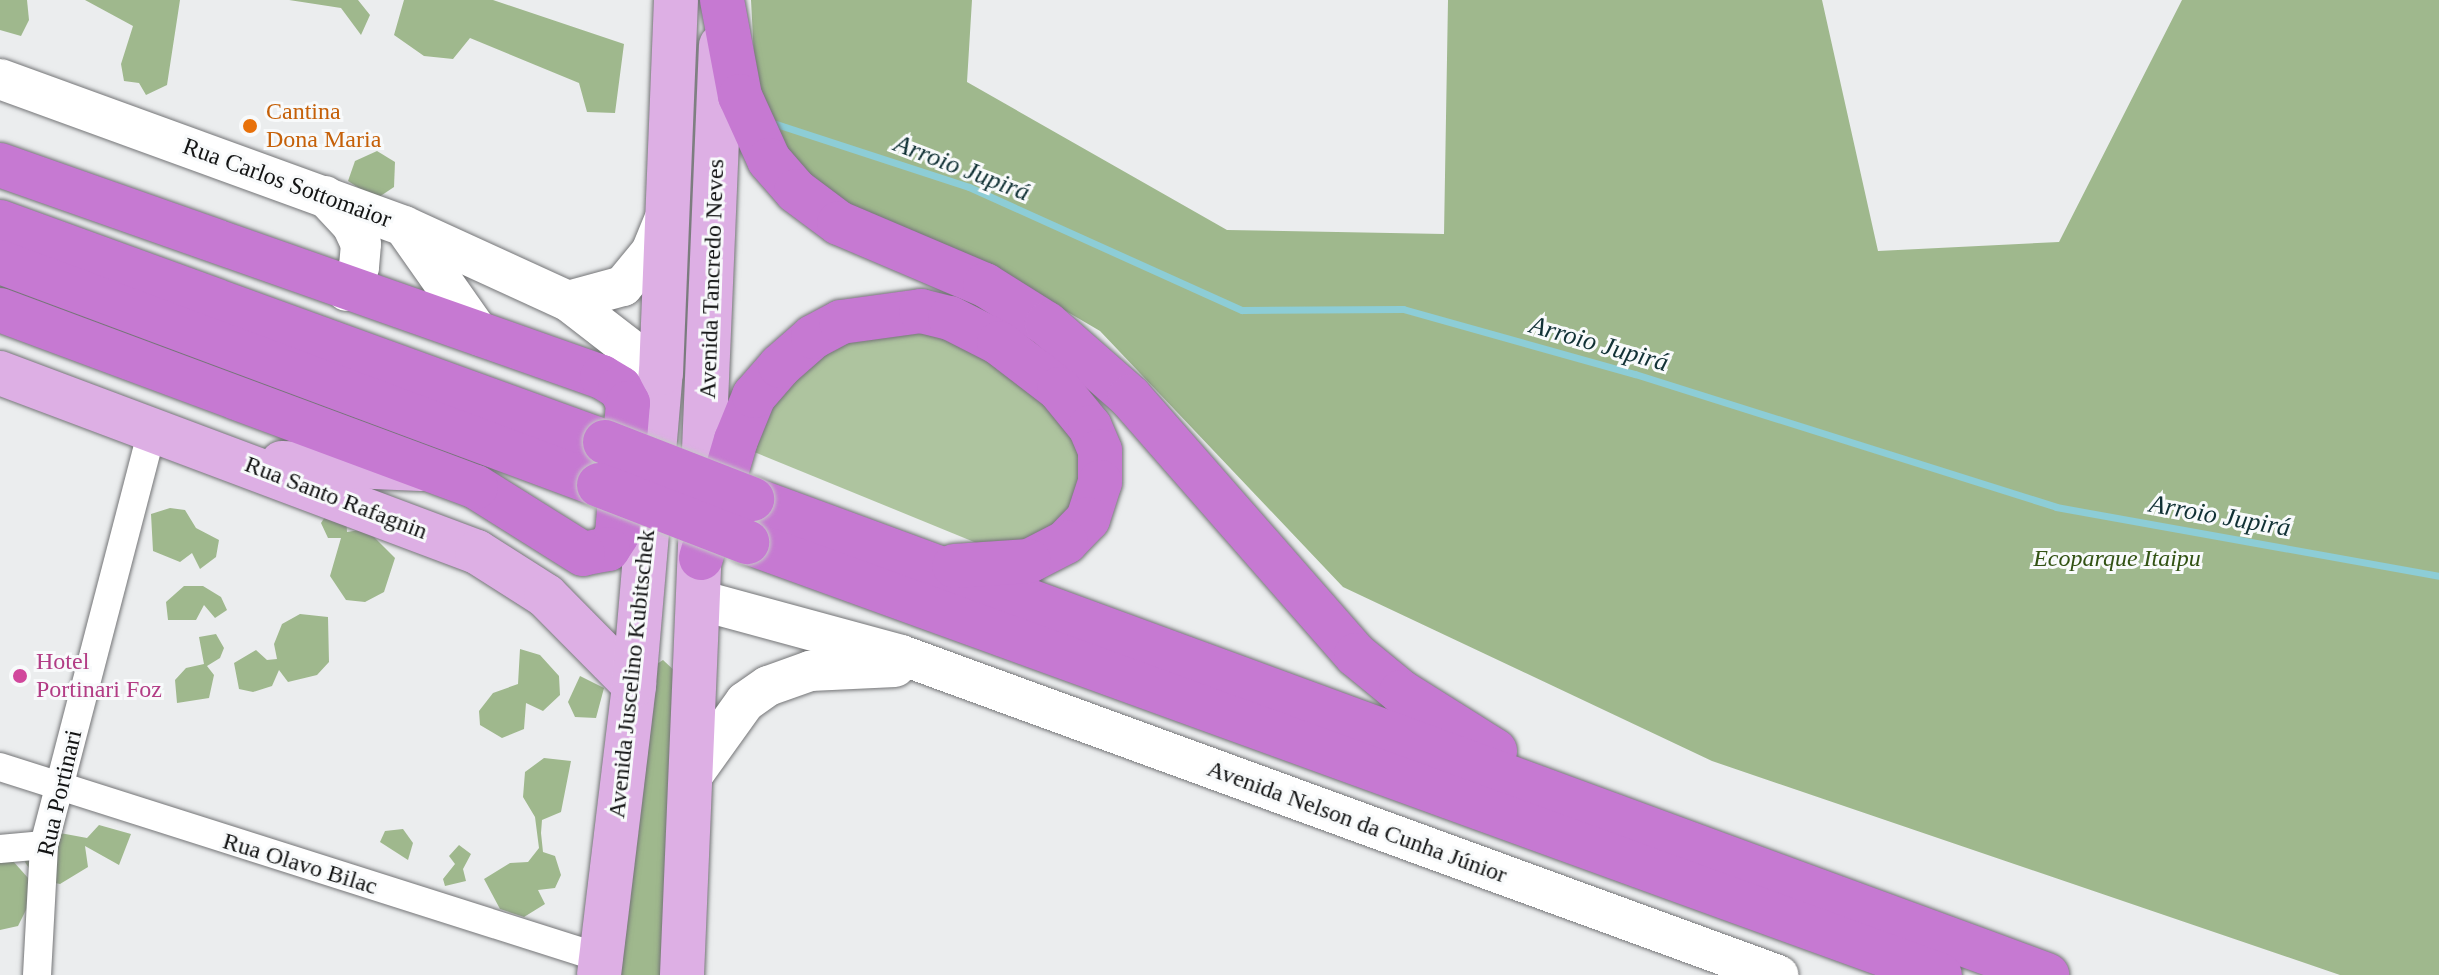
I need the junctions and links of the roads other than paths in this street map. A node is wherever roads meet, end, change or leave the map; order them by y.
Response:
1 (676, 0) edge
2 (722, 0) edge
3 (2, 73) edge
4 (0, 165) edge
5 (325, 196) junction
6 (668, 212) junction
7 (0, 222) edge
8 (404, 226) junction
9 (0, 262) edge
10 (346, 291) junction
11 (568, 301) junction
12 (0, 310) edge
13 (481, 336) junction
14 (0, 373) edge
15 (661, 373) junction
16 (152, 429) junction
17 (216, 453) junction
18 (432, 469) junction
19 (936, 567) junction
20 (700, 579) junction
21 (935, 670) junction
22 (634, 685) junction
23 (0, 767) edge
24 (692, 776) junction
25 (59, 788) junction
26 (1663, 833) junction
27 (44, 845) junction
28 (0, 849) edge
29 (600, 967) edge
30 (37, 975) edge
31 (682, 975) edge
32 (1778, 975) edge
33 (1940, 975) edge
34 (2047, 975) edge

1 - 6 main road, Avenida Tancredo Neves
2 - 20 main road, Avenida Tancredo Neves
2 - 26 highway
3 - 5 street, Rua Carlos Sottomaior
4 - 10 highway
5 - 8 street, Rua Carlos Sottomaior
5 - 10 street
6 - 11 street
6 - 15 main road, Avenida Tancredo Neves
7 - 19 highway, bridge
8 - 11 street, Rua Carlos Sottomaior
8 - 13 street
9 - 33 highway, bridge
10 - 13 highway
11 - 15 street, Rua Carlos Sottomaior
12 - 18 highway
13 - 18 highway
14 - 16 main road, Rua Santo Rafagnin
15 - 22 main road, Avenida Juscelino Kubitschek
16 - 17 main road, Rua Santo Rafagnin
16 - 25 street, Rua Portinari
17 - 18 main road
17 - 22 main road, Rua Santo Rafagnin
19 - 20 highway
19 - 26 highway
20 - 21 street, Avenida Nelson da Cunha Júnior
20 - 24 main road
21 - 24 street, Avenida Nelson da Cunha Júnior
21 - 32 street, Avenida Nelson da Cunha Júnior
22 - 29 main road, Avenida Juscelino Kubitschek
23 - 25 street, Rua Olavo Bilac
24 - 31 main road
25 - 27 street, Rua Portinari
25 - 29 street, Rua Olavo Bilac
26 - 34 highway
27 - 28 street
27 - 30 street, Rua Portinari

